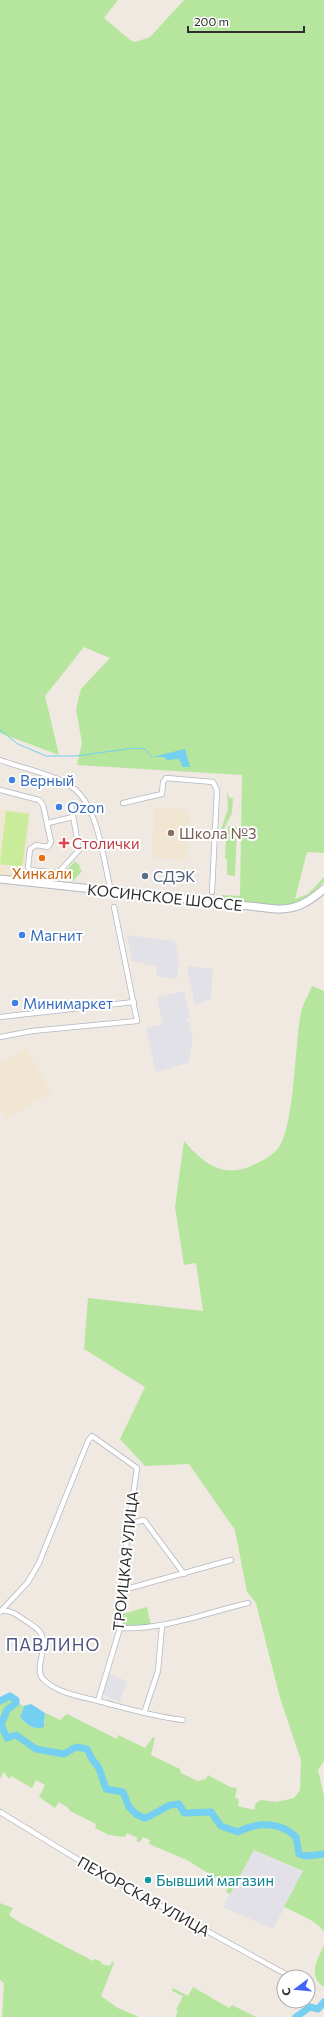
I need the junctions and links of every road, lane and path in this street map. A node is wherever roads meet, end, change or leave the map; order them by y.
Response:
1 (0, 760) edge
2 (0, 790) edge
3 (123, 803) dead end
4 (71, 804) dead end
5 (74, 817) junction
6 (48, 823) junction
7 (0, 879) edge
8 (324, 889) edge
9 (111, 891) junction
10 (212, 892) dead end
11 (114, 907) dead end
12 (134, 1002) junction
13 (0, 1016) edge
14 (0, 1037) edge
15 (129, 1524) junction
16 (231, 1560) dead end
17 (184, 1574) junction
18 (123, 1590) junction
19 (248, 1603) dead end
20 (0, 1612) edge
21 (162, 1626) junction
22 (120, 1628) junction
23 (98, 1701) junction
24 (144, 1713) junction
25 (183, 1720) dead end
26 (0, 1812) edge
27 (276, 1969) edge

1 - 9 street
2 - 6 street
3 - 10 street
4 - 5 street
5 - 6 street
5 - 6 street
7 - 9 main road, КОСИНСКОЕ ШОССЕ
8 - 9 main road, КОСИНСКОЕ ШОССЕ
11 - 12 street
12 - 13 street
12 - 14 street
15 - 17 street
15 - 18 street, ТРОИЦКАЯ УЛИЦА
15 - 20 street, ТРОИЦКАЯ УЛИЦА
16 - 17 street
17 - 18 street
18 - 22 street, ТРОИЦКАЯ УЛИЦА
19 - 21 street
20 - 23 street
21 - 22 street
21 - 24 street
22 - 23 street, ТРОИЦКАЯ УЛИЦА
23 - 24 street
24 - 25 street
26 - 27 street, ПЕХОРСКАЯ УЛИЦА

